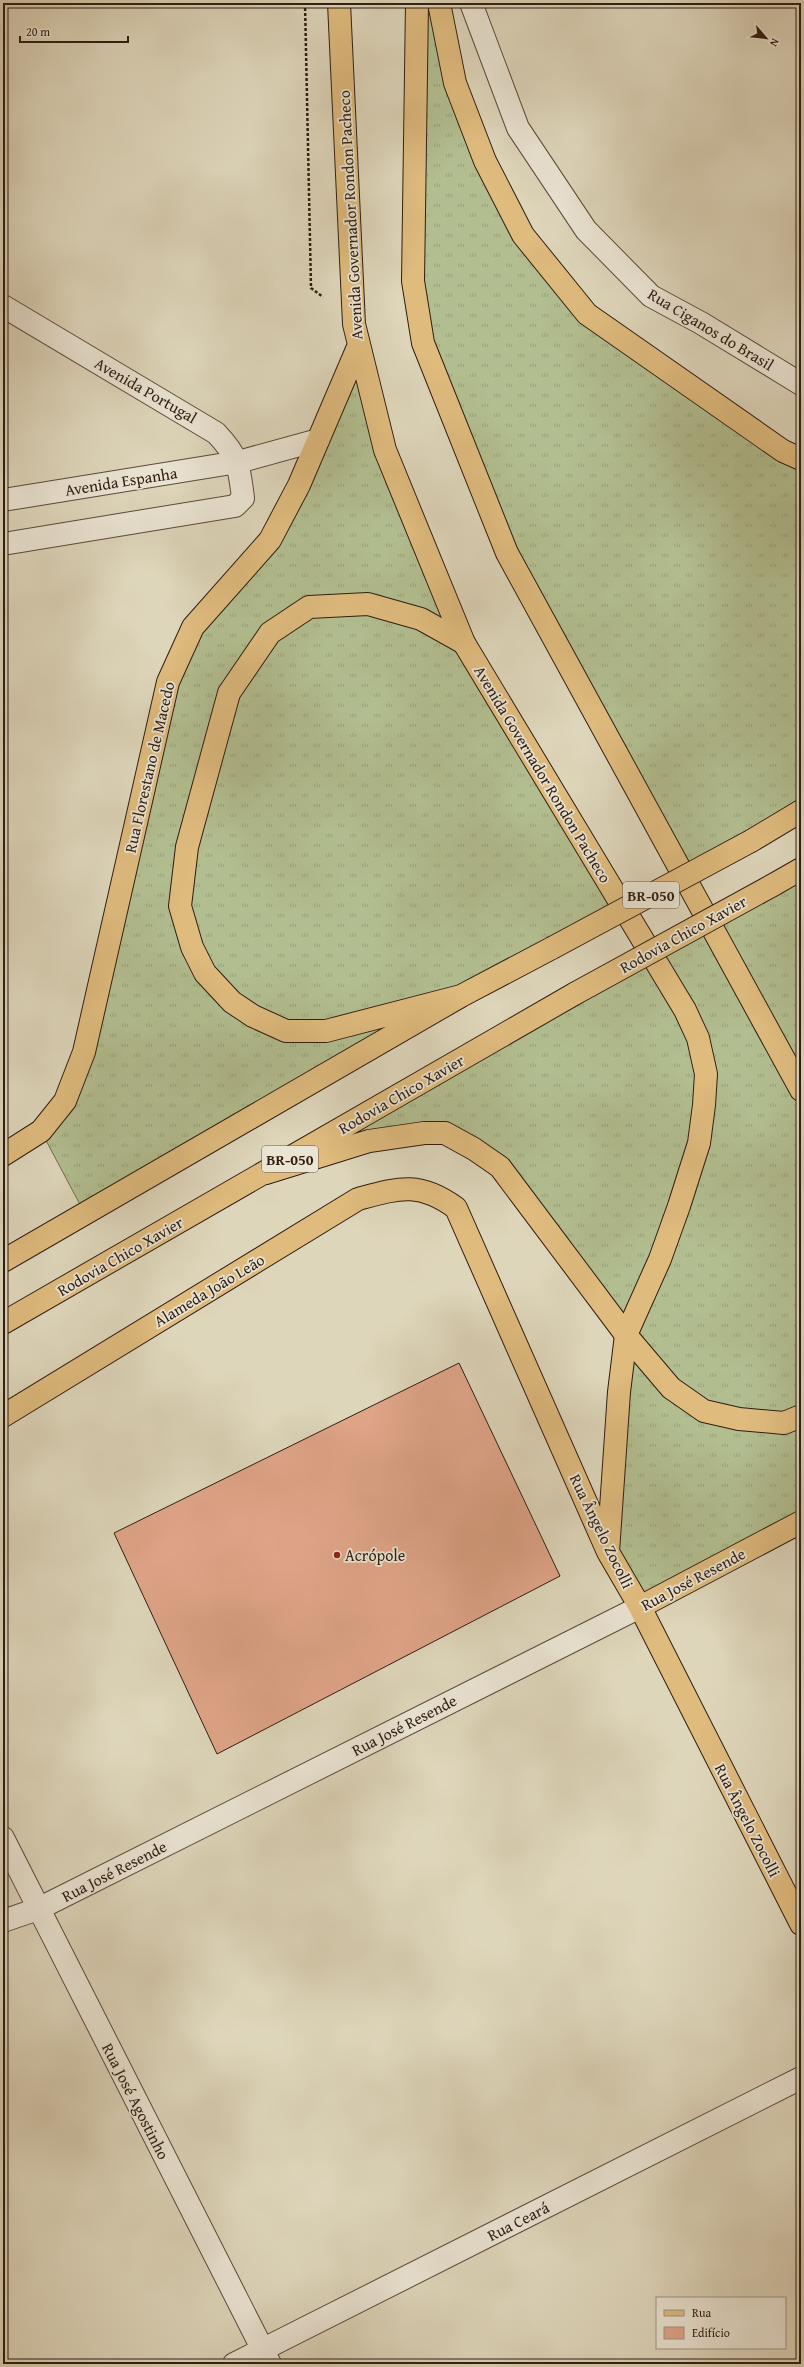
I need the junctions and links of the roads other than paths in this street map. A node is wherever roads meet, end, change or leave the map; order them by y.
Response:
1 (339, 3) edge
2 (417, 3) edge
3 (439, 3) edge
4 (471, 3) edge
5 (3, 306) edge
6 (358, 347) junction
7 (801, 384) edge
8 (318, 440) junction
9 (801, 459) edge
10 (238, 462) junction
11 (3, 500) edge
12 (3, 544) edge
13 (464, 643) junction
14 (801, 811) edge
15 (801, 869) edge
16 (461, 996) junction
17 (801, 1090) edge
18 (3, 1155) edge
19 (266, 1173) junction
20 (423, 1189) joint
21 (3, 1261) edge
22 (3, 1323) edge
23 (626, 1335) junction
24 (3, 1416) edge
25 (801, 1416) edge
26 (801, 1522) edge
27 (608, 1552) junction
28 (640, 1607) junction
29 (3, 1838) edge
30 (38, 1909) junction
31 (3, 1921) edge
32 (801, 1924) edge
33 (801, 2078) edge
34 (266, 2357) edge
35 (234, 2364) edge

1 - 6 main road, Avenida Governador Rondon Pacheco
2 - 17 main road
3 - 9 main road
4 - 7 street, Rua Ciganos do Brasil
5 - 10 street, Avenida Portugal
6 - 8 main road, Rua Florestano de Macedo
6 - 13 main road, Avenida Governador Rondon Pacheco
8 - 10 street, Avenida Espanha
8 - 18 main road, Rua Florestano de Macedo
10 - 11 street, Avenida Espanha
10 - 12 street, Avenida Portugal
13 - 16 main road
13 - 23 main road, Avenida Governador Rondon Pacheco
14 - 16 main road, BR-050, bridge
15 - 19 main road, Rodovia Chico Xavier / BR-050, bridge
16 - 21 main road, BR-050
19 - 22 main road, Rodovia Chico Xavier / BR-050
19 - 23 main road
20 - 24 main road, Alameda João Leão
20 - 27 main road, Rua Ângelo Zocolli
23 - 25 main road
23 - 27 main road, Avenida Governador Rondon Pacheco
26 - 28 main road, Rua José Resende
27 - 28 main road, Rua Ângelo Zocolli
28 - 30 street, Rua José Resende
28 - 32 main road, Rua Ângelo Zocolli
29 - 30 street, Rua José Agostinho
30 - 31 street, Rua José Resende
30 - 34 street, Rua José Agostinho
33 - 34 street, Rua Ceará
34 - 35 street, Rua Ceará

